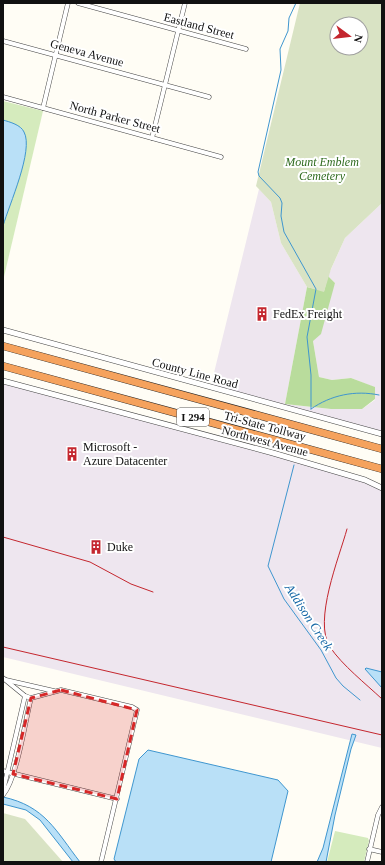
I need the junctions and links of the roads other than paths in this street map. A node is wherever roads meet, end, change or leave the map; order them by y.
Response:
1 (68, 3) edge
2 (78, 3) edge
3 (185, 3) edge
4 (178, 30) junction
5 (3, 41) edge
6 (246, 48) dead end
7 (56, 55) junction
8 (165, 85) junction
9 (3, 97) edge
10 (210, 97) dead end
11 (43, 108) junction
12 (152, 138) junction
13 (221, 156) dead end
14 (3, 330) edge
15 (3, 346) edge
16 (3, 366) edge
17 (3, 381) edge
18 (382, 434) edge
19 (382, 449) edge
20 (382, 470) edge
21 (382, 488) edge
22 (4, 679) edge
23 (56, 691) junction
24 (25, 696) junction
25 (31, 698) junction
26 (5, 772) edge
27 (13, 774) junction
28 (3, 791) edge
29 (3, 796) edge
30 (117, 798) junction
31 (382, 807) edge
32 (370, 849) junction
33 (382, 852) edge
34 (102, 862) edge
35 (367, 862) edge

1 - 7 street
2 - 4 street, Eastland Street
3 - 4 street
4 - 6 street, Eastland Street
4 - 8 street
5 - 7 street, Geneva Avenue
7 - 8 street, Geneva Avenue
7 - 11 street
8 - 10 street, Geneva Avenue
8 - 12 street
9 - 11 street, North Parker Street
11 - 12 street, North Parker Street
12 - 13 street, North Parker Street
14 - 18 street, County Line Road
15 - 19 highway, Tri-State Tollway / I 294
16 - 20 highway, Tri-State Tollway / I 294
17 - 21 street, Northwest Avenue
22 - 23 street
22 - 24 street
23 - 25 street
23 - 30 street
24 - 25 street
24 - 26 street
25 - 27 street
26 - 27 street
26 - 28 street
27 - 29 street
27 - 30 street
30 - 34 street
31 - 32 street
32 - 33 street
32 - 35 street

